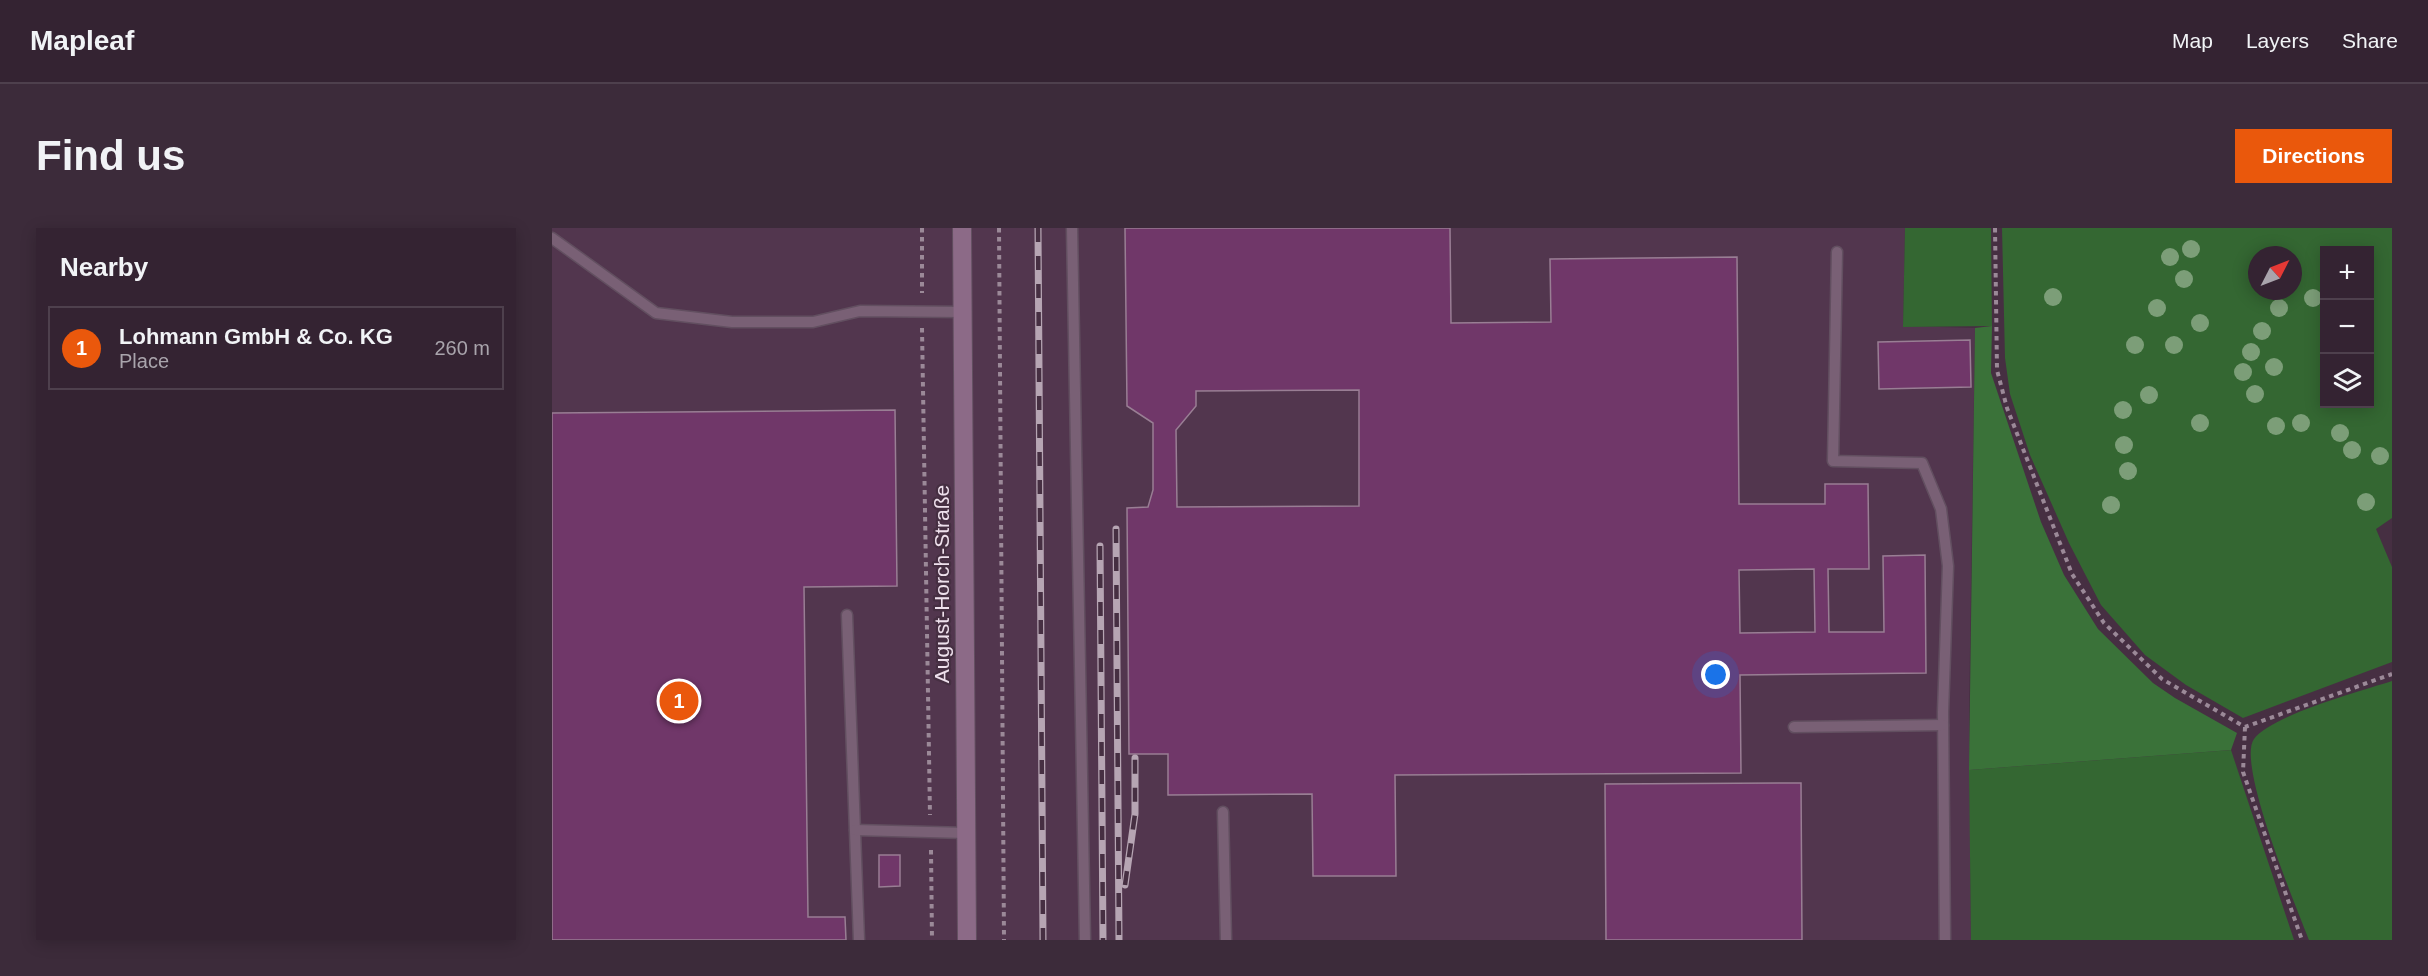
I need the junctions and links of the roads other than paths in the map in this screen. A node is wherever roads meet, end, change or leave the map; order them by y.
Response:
1 (962, 228) edge
2 (1072, 228) edge
3 (552, 238) edge
4 (1837, 252) dead end
5 (963, 312) junction
6 (847, 615) dead end
7 (1943, 725) junction
8 (1794, 727) dead end
9 (1223, 812) dead end
10 (855, 830) junction
11 (966, 833) junction
12 (859, 940) edge
13 (967, 940) edge
14 (1085, 940) edge
15 (1226, 940) edge
16 (1946, 940) edge

1 - 5 main road, August-Horch-Straße
2 - 14 lane
3 - 5 lane
4 - 7 lane
5 - 11 main road, August-Horch-Straße
6 - 10 lane
7 - 8 lane
7 - 16 lane
9 - 15 lane
10 - 11 lane
10 - 12 lane
11 - 13 main road, August-Horch-Straße

